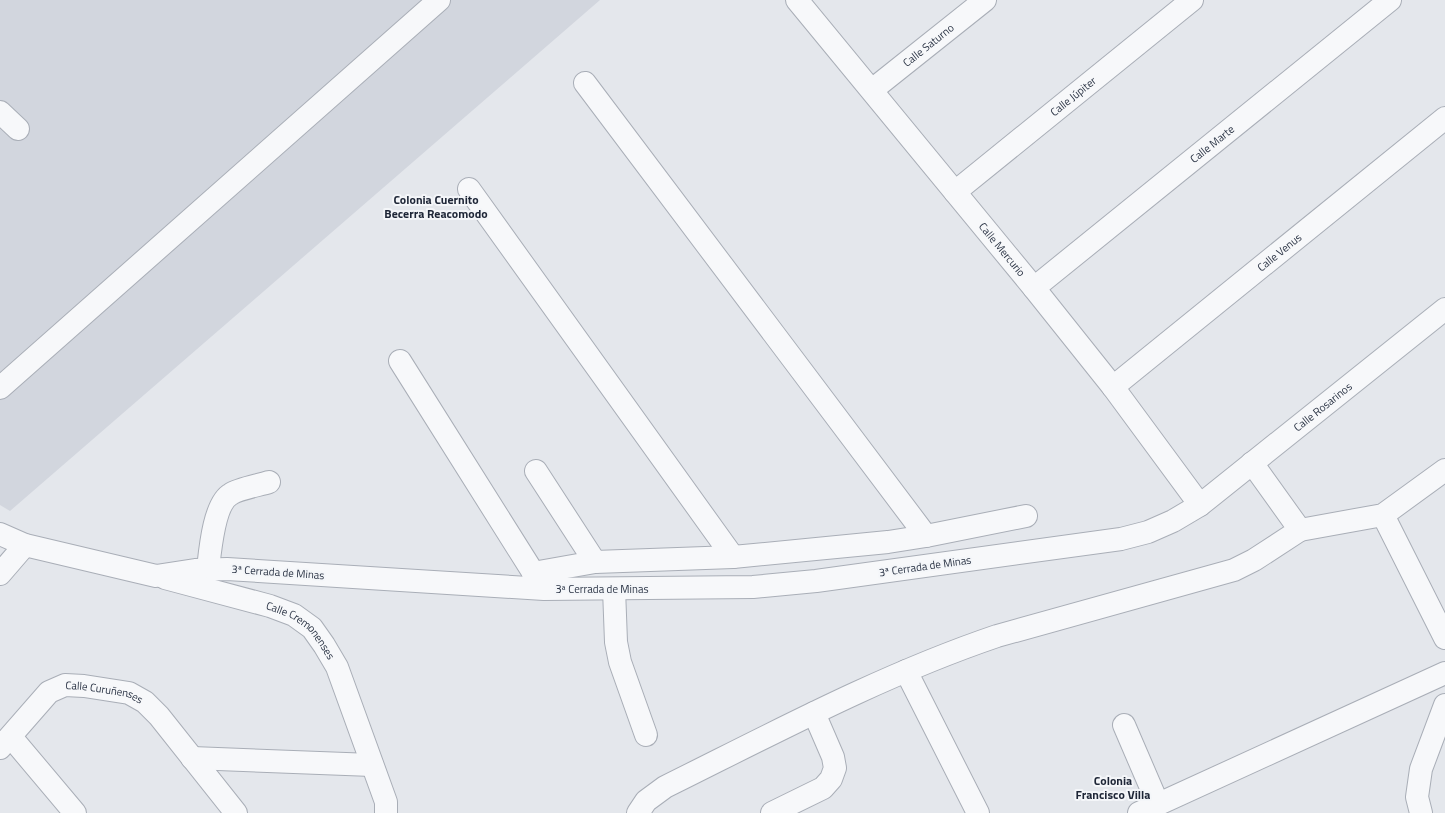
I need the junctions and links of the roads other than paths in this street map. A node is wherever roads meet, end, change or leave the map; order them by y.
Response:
1 (440, 0) edge
2 (797, 0) edge
3 (985, 0) edge
4 (1192, 0) edge
5 (1390, 0) edge
6 (585, 83) dead end
7 (872, 90) junction
8 (0, 112) edge
9 (1445, 118) edge
10 (18, 129) dead end
11 (469, 189) dead end
12 (955, 192) junction
13 (1034, 288) junction
14 (1445, 309) edge
15 (400, 361) dead end
16 (1113, 387) junction
17 (0, 388) edge
18 (1252, 463) junction
19 (1445, 470) edge
20 (536, 471) dead end
21 (270, 482) dead end
22 (1200, 505) junction
23 (1384, 515) junction
24 (1026, 516) dead end
25 (1300, 530) junction
26 (0, 534) edge
27 (926, 536) junction
28 (25, 545) junction
29 (733, 557) junction
30 (595, 562) junction
31 (208, 569) junction
32 (0, 574) edge
33 (156, 576) junction
34 (539, 581) junction
35 (614, 589) junction
36 (1445, 638) edge
37 (906, 671) junction
38 (1445, 673) edge
39 (1445, 705) edge
40 (814, 713) junction
41 (1124, 725) dead end
42 (646, 735) dead end
43 (5, 742) edge
44 (192, 758) junction
45 (372, 765) junction
46 (1158, 804) junction
47 (75, 813) edge
48 (236, 813) edge
49 (386, 813) edge
50 (638, 813) edge
51 (772, 813) edge
52 (978, 813) edge
53 (1139, 813) edge
54 (1421, 813) edge

1 - 17 street
2 - 7 street, Calle Mercurio
3 - 7 street, Calle Saturno
4 - 12 street, Calle Júpiter
5 - 13 street, Calle Marte
6 - 27 street
7 - 12 street, Calle Mercurio
8 - 10 street
9 - 16 street, Calle Venus
11 - 29 street
12 - 13 street, Calle Mercurio
13 - 16 street, Calle Mercurio
14 - 18 street, Calle Rosarinos
15 - 34 street
16 - 22 street, Calle Mercurio
18 - 22 street, Calle Rosarinos
18 - 25 street
19 - 23 street
20 - 30 street
21 - 31 street
22 - 35 street, 3ª Cerrada de Minas
23 - 25 street
23 - 36 street
24 - 27 street
25 - 37 street
26 - 28 street, 3ª Cerrada de Minas
27 - 29 street
28 - 32 street
28 - 33 street, 3ª Cerrada de Minas
29 - 30 street
30 - 34 street
31 - 33 street, 3ª Cerrada de Minas
31 - 34 street, 3ª Cerrada de Minas
33 - 45 street, Calle Cremonenses
34 - 35 street, 3ª Cerrada de Minas
35 - 42 street
37 - 40 street
37 - 52 street
38 - 46 street
39 - 54 street
40 - 50 street
40 - 51 street
41 - 46 street
43 - 44 street, Calle Curuñenses
43 - 47 street, Calle Curuñenses
44 - 45 street
44 - 48 street
45 - 49 street, Calle Cremonenses
46 - 53 street

